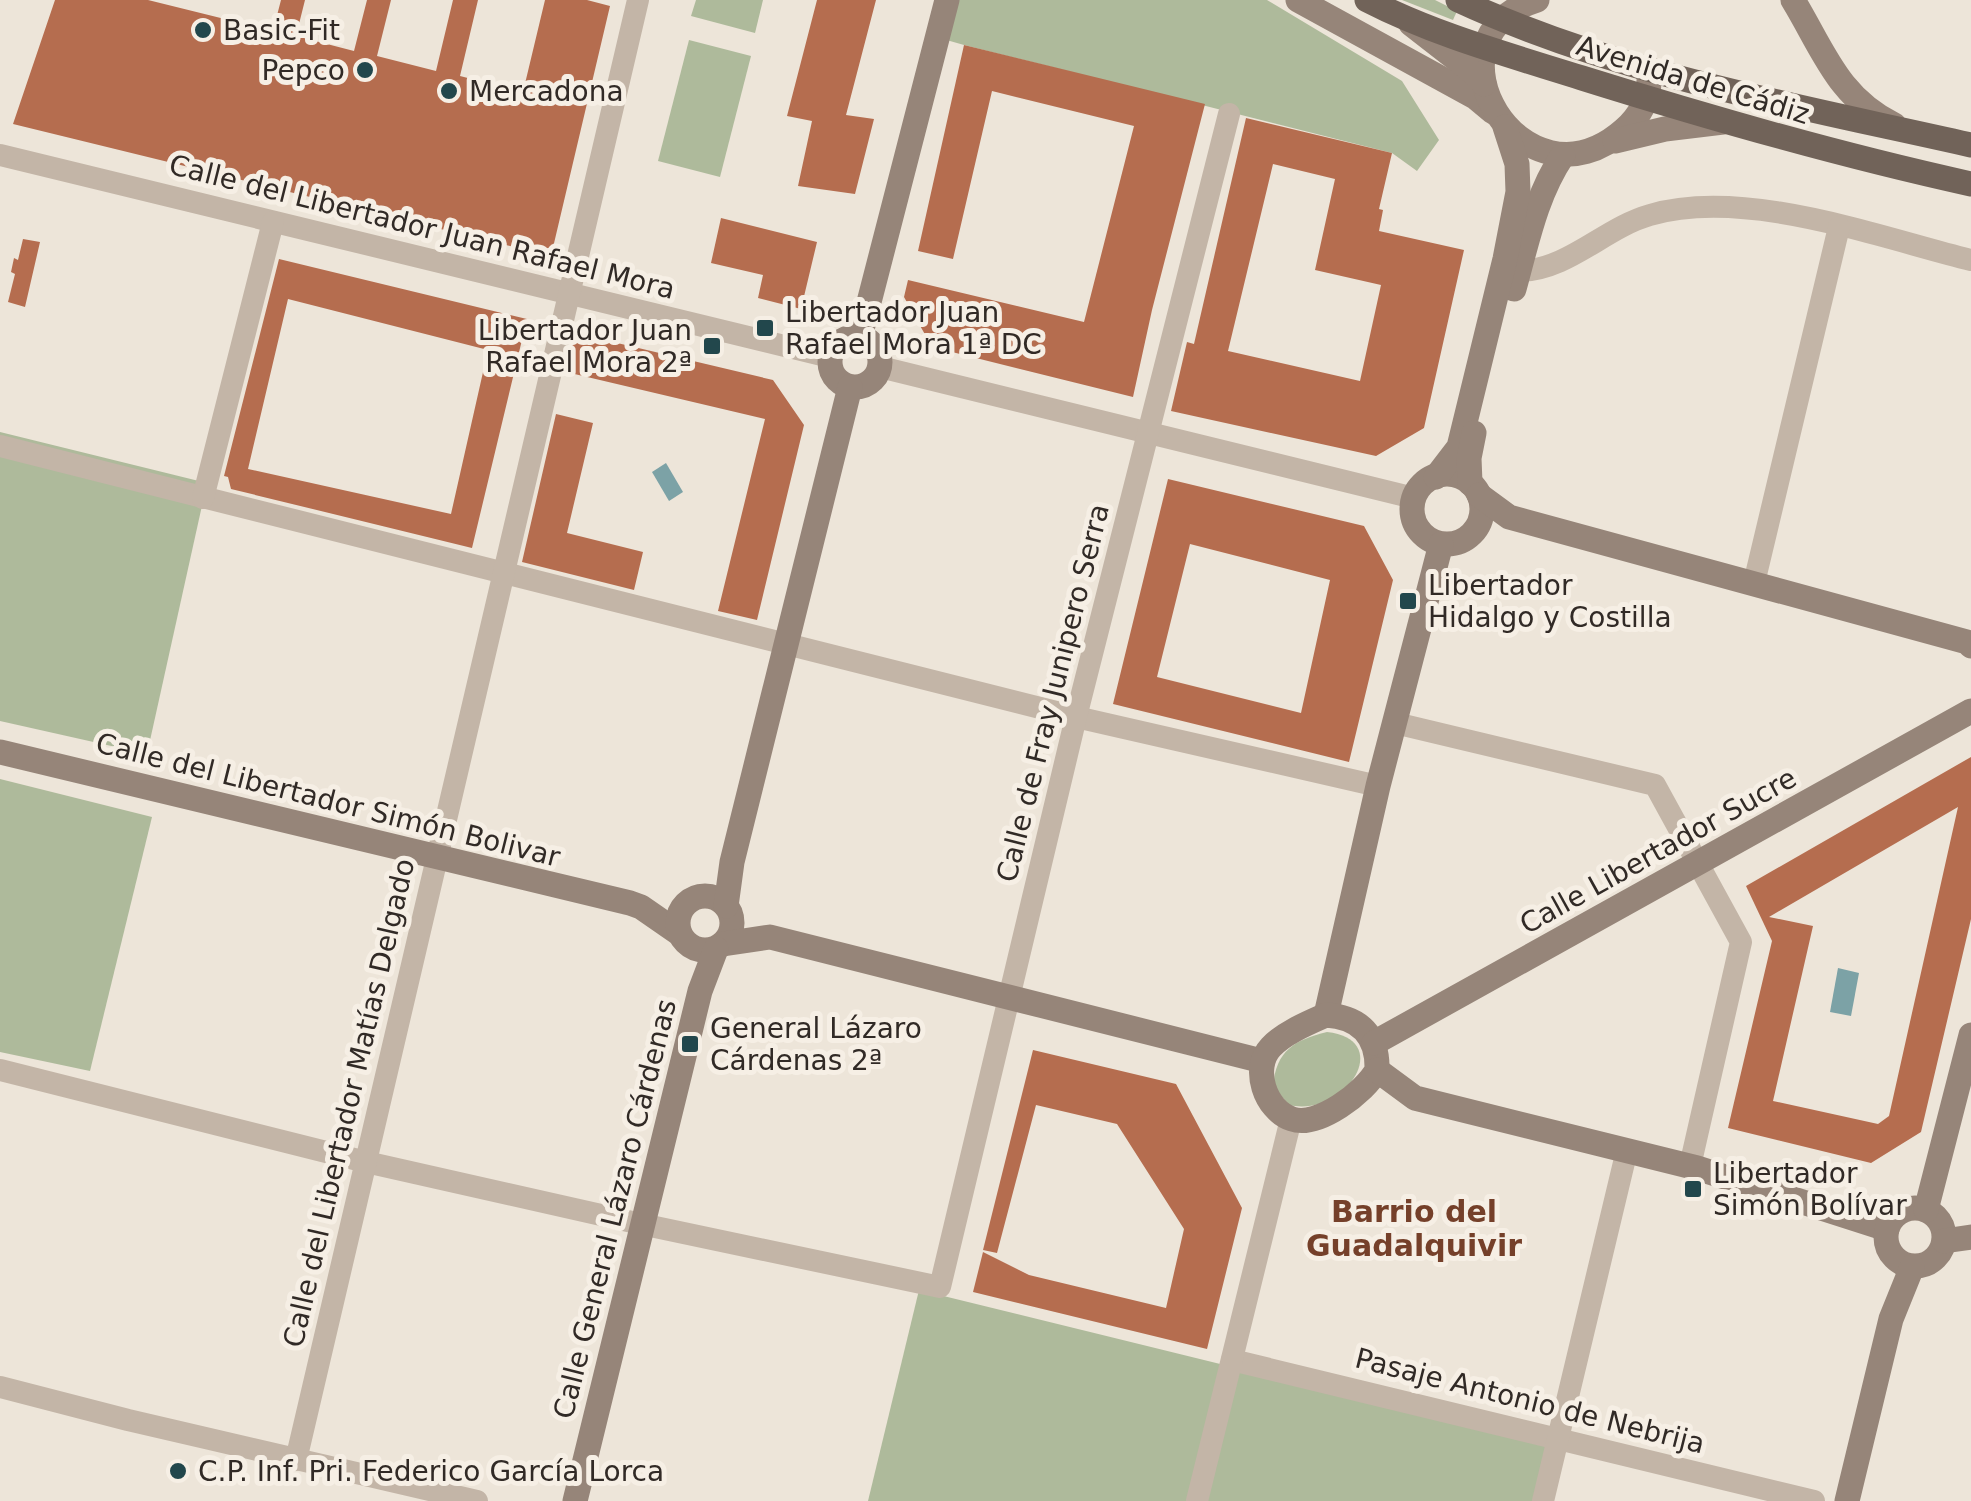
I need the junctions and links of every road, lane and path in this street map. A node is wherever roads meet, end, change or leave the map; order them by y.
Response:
1 (638, 0) edge
2 (947, 0) edge
3 (1298, 0) edge
4 (1367, 0) edge
5 (1458, 0) edge
6 (1537, 0) edge
7 (1793, 0) edge
8 (1403, 18) junction
9 (1499, 19) junction
10 (1486, 48) junction
11 (1643, 68) junction
12 (1484, 84) junction
13 (1646, 98) junction
14 (1229, 114) dead end
15 (1499, 120) junction
16 (1728, 122) junction
17 (1903, 130) junction
18 (1610, 142) junction
19 (1971, 145) edge
20 (1563, 155) junction
21 (0, 156) edge
22 (1971, 184) edge
23 (272, 222) junction
24 (1840, 227) junction
25 (1971, 260) edge
26 (1519, 271) junction
27 (569, 294) junction
28 (860, 337) junction
29 (830, 357) junction
30 (880, 367) junction
31 (850, 387) junction
32 (1150, 436) junction
33 (0, 446) edge
34 (1436, 476) junction
35 (1474, 489) junction
36 (204, 498) junction
37 (1414, 498) junction
38 (1509, 517) junction
39 (1476, 529) junction
40 (1441, 544) junction
41 (504, 573) junction
42 (1754, 583) junction
43 (784, 644) junction
44 (1971, 646) edge
45 (1971, 711) edge
46 (1076, 717) junction
47 (1395, 723) junction
48 (0, 752) edge
49 (1378, 786) junction
50 (437, 857) junction
51 (1698, 863) junction
52 (712, 904) junction
53 (642, 907) junction
54 (762, 937) junction
55 (703, 943) junction
56 (1009, 997) junction
57 (1326, 1015) junction
58 (1971, 1035) edge
59 (1374, 1042) junction
60 (1262, 1062) junction
61 (0, 1070) edge
62 (1377, 1070) junction
63 (1291, 1119) junction
64 (1627, 1150) junction
65 (366, 1162) junction
66 (1690, 1166) junction
67 (1926, 1210) junction
68 (641, 1224) junction
69 (1887, 1229) junction
70 (1971, 1237) edge
71 (1944, 1241) junction
72 (1912, 1266) junction
73 (1232, 1360) junction
74 (0, 1386) edge
75 (1558, 1437) junction
76 (296, 1460) junction
77 (477, 1501) edge
78 (576, 1501) edge
79 (1197, 1501) edge
80 (1543, 1501) edge
81 (1814, 1501) edge
82 (1846, 1501) edge

1 - 27 street, Calle del Libertador Matías Delgado
2 - 28 street
3 - 15 street
4 - 8 main road, Avenida de Cádiz
5 - 9 main road, Avenida de Cádiz
6 - 9 street
7 - 17 street, Avenida de Cádiz
8 - 10 main road, Avenida de Cádiz
8 - 12 street, Avenida de Cádiz
9 - 10 street
9 - 11 main road, Avenida de Cádiz
10 - 12 street
10 - 13 main road, Avenida de Cádiz
11 - 13 street
11 - 17 main road, Avenida de Cádiz
12 - 15 street
13 - 16 main road, Avenida de Cádiz
13 - 18 street
14 - 32 street, Calle de Fray Junipero Serra
15 - 20 street
15 - 34 street
16 - 18 street
16 - 22 main road, Avenida de Cádiz
17 - 19 main road, Avenida de Cádiz
18 - 20 street
20 - 26 street
21 - 23 street, Calle del Libertador Juan Rafael Mora
23 - 27 street, Calle del Libertador Juan Rafael Mora
23 - 36 street
24 - 25 street
24 - 26 street
24 - 42 street
26 - 35 street
27 - 29 street, Calle del Libertador Juan Rafael Mora
27 - 41 street, Calle del Libertador Matías Delgado
28 - 29 street
28 - 30 street
29 - 31 street
30 - 31 street
30 - 32 street
31 - 43 street
32 - 37 street
32 - 46 street, Calle de Fray Junipero Serra
33 - 36 street
34 - 35 street
34 - 37 street
35 - 38 street
35 - 39 street
36 - 41 street
37 - 40 street
38 - 39 street
38 - 42 street
39 - 40 street
40 - 47 street
41 - 43 street
41 - 50 street, Calle del Libertador Matías Delgado
42 - 44 street
43 - 46 street
43 - 52 street
45 - 51 street, Calle Libertador Sucre
46 - 49 street
46 - 56 street, Calle de Fray Junipero Serra
47 - 49 street
47 - 51 street
48 - 50 street, Calle del Libertador Simón Bolivar
49 - 57 street
50 - 53 street, Calle del Libertador Simón Bolivar
50 - 65 street, Calle del Libertador Matías Delgado
51 - 59 street, Calle Libertador Sucre
51 - 66 street
52 - 53 street, Calle del Libertador Simón Bolivar
52 - 54 street
52 - 55 street
52 - 55 street
53 - 55 street, Calle del Libertador Simón Bolivar
54 - 55 street
54 - 56 street
55 - 68 street, Calle General Lázaro Cárdenas
56 - 60 street
56 - 68 street, Calle de Fray Junipero Serra
57 - 59 street
57 - 60 street
58 - 67 street
59 - 62 street
60 - 63 street
61 - 65 street
62 - 63 street
62 - 64 street
63 - 73 street
64 - 66 street
64 - 75 street
65 - 68 street
65 - 76 street, Calle del Libertador Matías Delgado
66 - 69 street
67 - 69 street
67 - 71 street
68 - 78 street, Calle General Lázaro Cárdenas
69 - 72 street
70 - 71 street
71 - 72 street
72 - 82 street
73 - 75 street, Pasaje Antonio de Nebrija
73 - 79 street
74 - 76 street
75 - 80 street
75 - 81 street, Pasaje Antonio de Nebrija
76 - 77 street

